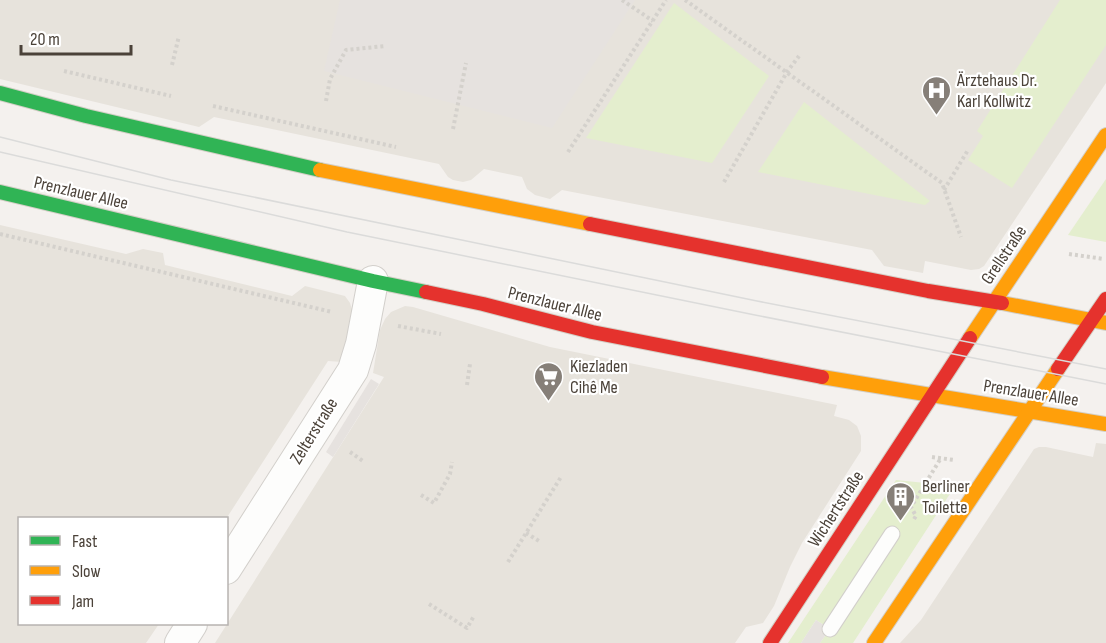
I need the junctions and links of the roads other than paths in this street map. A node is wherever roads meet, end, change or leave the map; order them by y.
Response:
1 (0, 93) edge
2 (1106, 135) edge
3 (0, 192) edge
4 (373, 281) junction
5 (1106, 299) edge
6 (994, 302) junction
7 (1092, 320) junction
8 (1106, 323) edge
9 (932, 395) junction
10 (1030, 412) junction
11 (1106, 424) edge
12 (892, 534) road end
13 (228, 566) edge
14 (191, 625) edge
15 (830, 629) dead end
16 (180, 643) edge
17 (770, 643) edge
18 (874, 643) edge

1 - 6 main road
2 - 6 main road, Grellstraße
3 - 4 main road, Prenzlauer Allee
4 - 9 main road, Prenzlauer Allee
4 - 13 street, Zelterstraße
5 - 7 main road
6 - 7 main road
6 - 9 main road, Grellstraße
7 - 8 main road
7 - 10 main road
9 - 10 main road, Prenzlauer Allee
9 - 17 main road, Wichertstraße
10 - 11 main road, Prenzlauer Allee
10 - 18 main road
12 - 15 lane
14 - 16 street

